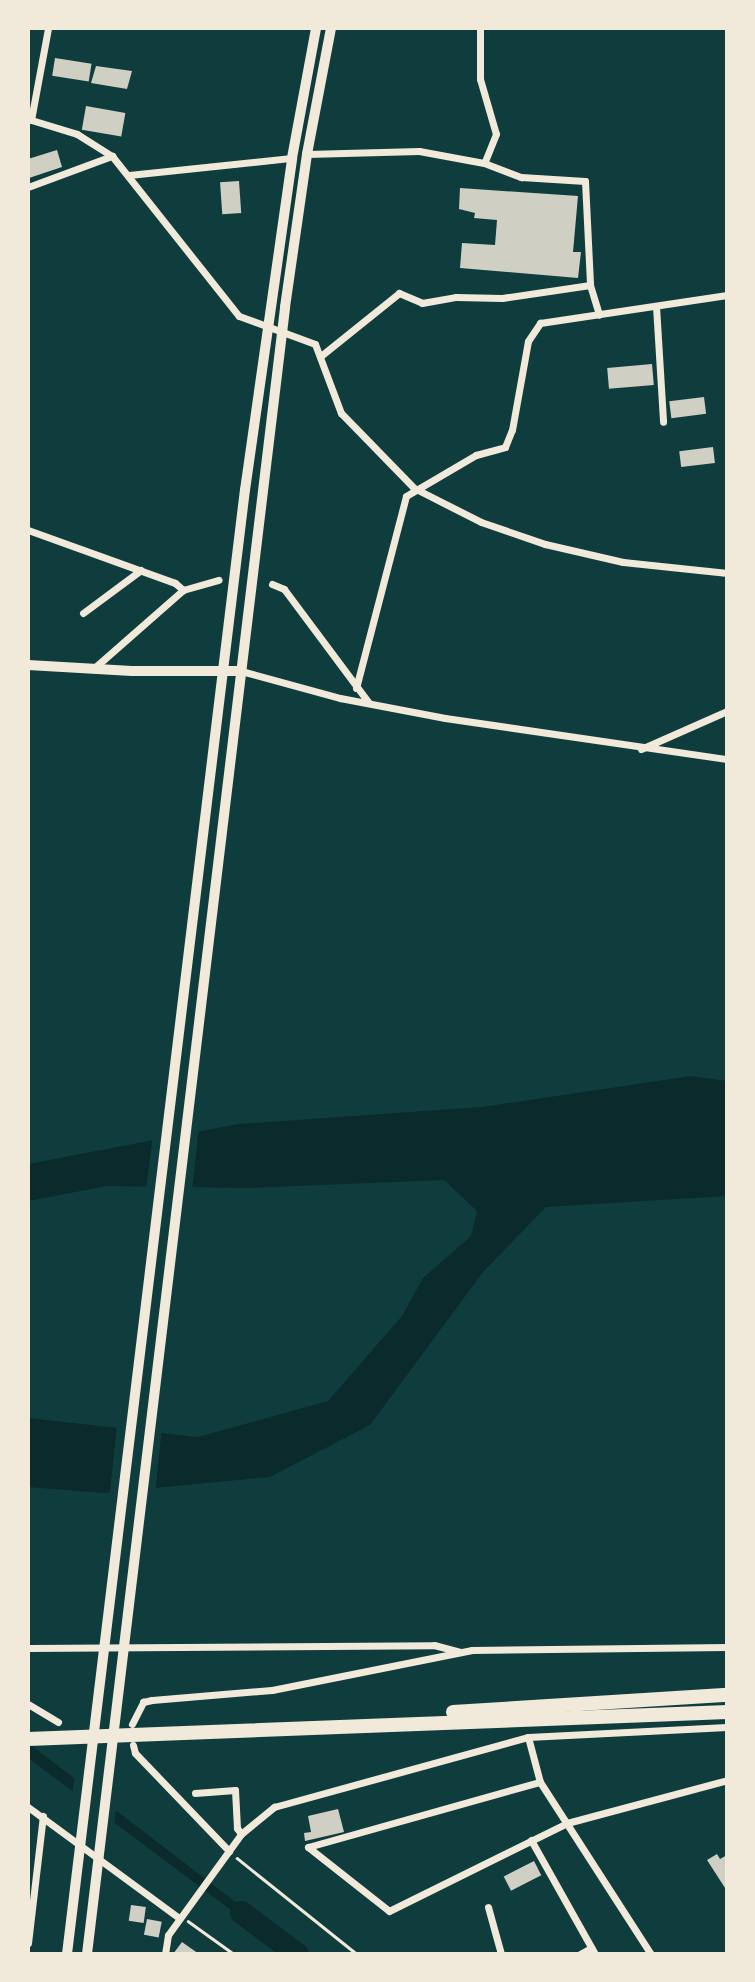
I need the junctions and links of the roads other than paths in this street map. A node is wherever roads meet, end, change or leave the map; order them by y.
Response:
1 (48, 28) edge
2 (316, 28) edge
3 (331, 28) edge
4 (480, 28) edge
5 (30, 119) edge
6 (307, 154) junction
7 (112, 156) junction
8 (292, 158) junction
9 (484, 163) junction
10 (129, 175) junction
11 (28, 187) edge
12 (590, 285) junction
13 (727, 295) edge
14 (656, 306) junction
15 (599, 314) junction
16 (269, 328) junction
17 (282, 331) junction
18 (322, 355) junction
19 (663, 422) dead end
20 (414, 488) junction
21 (28, 530) edge
22 (141, 570) junction
23 (727, 573) edge
24 (219, 580) dead end
25 (272, 584) dead end
26 (183, 590) junction
27 (83, 613) dead end
28 (28, 665) edge
29 (225, 669) junction
30 (92, 670) junction
31 (241, 671) junction
32 (356, 688) junction
33 (369, 703) junction
34 (727, 711) edge
35 (640, 749) junction
36 (727, 760) edge
37 (727, 1647) edge
38 (28, 1648) edge
39 (461, 1653) junction
40 (727, 1695) edge
41 (28, 1704) edge
42 (727, 1712) edge
43 (58, 1722) dead end
44 (132, 1724) dead end
45 (727, 1727) edge
46 (246, 1728) junction
47 (528, 1737) junction
48 (28, 1739) edge
49 (133, 1745) dead end
50 (727, 1780) edge
51 (540, 1782) junction
52 (195, 1793) dead end
53 (28, 1807) edge
54 (43, 1816) junction
55 (567, 1823) junction
56 (241, 1834) junction
57 (531, 1840) junction
58 (227, 1854) junction
59 (488, 1907) dead end
60 (182, 1915) junction
61 (28, 1943) edge
62 (593, 1951) edge
63 (67, 1954) edge
64 (87, 1954) edge
65 (164, 1954) edge
66 (501, 1954) edge
67 (580, 1954) edge
68 (651, 1954) edge

1 - 5 street
2 - 8 main road
3 - 6 main road
4 - 9 street
5 - 7 street
6 - 9 street
6 - 17 main road
7 - 10 street
7 - 11 street
8 - 10 street
8 - 16 main road
9 - 12 street
10 - 16 street
12 - 15 street
12 - 18 street
13 - 14 street
14 - 15 street
14 - 19 street
15 - 20 street
16 - 17 street
16 - 29 main road
17 - 18 street
17 - 31 main road
18 - 20 street
20 - 23 street
20 - 32 street
21 - 22 street
22 - 26 street
22 - 27 street
24 - 26 street
25 - 32 street
26 - 30 street
28 - 30 street
29 - 30 street
29 - 31 street
29 - 63 main road
31 - 33 street
31 - 64 main road
32 - 33 street
33 - 35 street
34 - 35 street
35 - 36 street
37 - 39 street
38 - 39 street
39 - 44 street
40 - 46 highway
41 - 43 street
42 - 46 highway
45 - 47 street
46 - 48 highway
47 - 51 street
47 - 56 street
49 - 58 street
50 - 55 street
51 - 55 street
51 - 57 street
52 - 56 street
53 - 54 street
54 - 60 street
54 - 61 street
55 - 57 street
55 - 68 street
56 - 58 street
57 - 62 street
58 - 60 street
59 - 66 street
60 - 65 street
62 - 67 street

